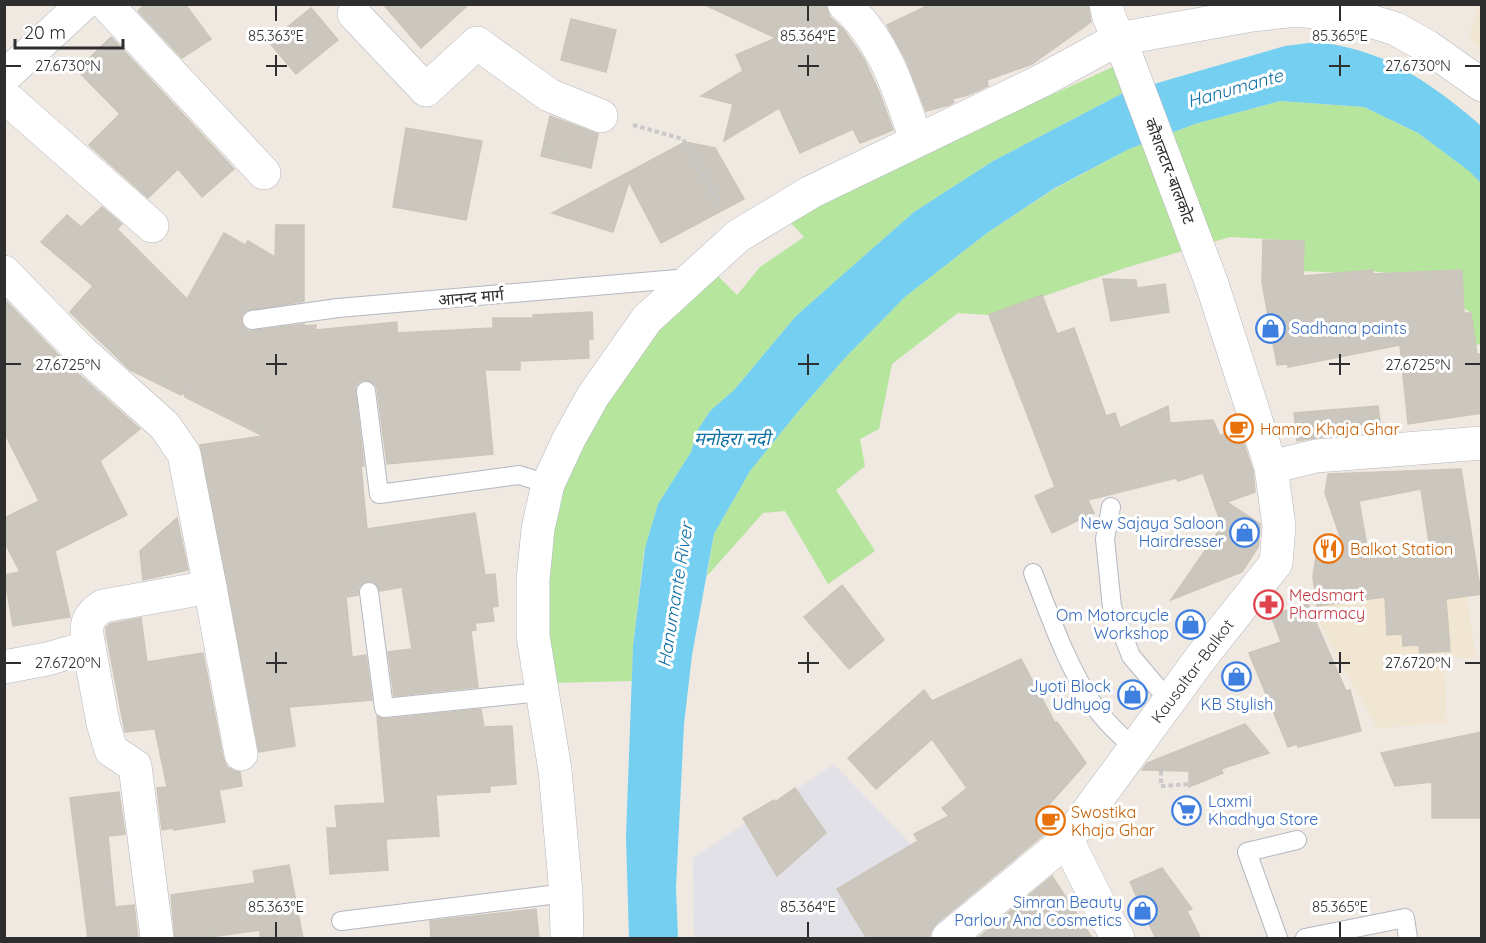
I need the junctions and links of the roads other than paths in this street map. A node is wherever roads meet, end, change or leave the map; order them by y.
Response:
1 (83, 4) edge
2 (106, 4) edge
3 (844, 4) edge
4 (1106, 4) edge
5 (356, 8) edge
6 (1122, 49) junction
7 (10, 62) edge
8 (1482, 85) edge
9 (4, 96) edge
10 (601, 116) road end
11 (916, 140) junction
12 (264, 172) dead end
13 (152, 226) dead end
14 (4, 272) edge
15 (691, 278) junction
16 (1212, 284) joint
17 (252, 320) dead end
18 (366, 391) dead end
19 (1482, 443) edge
20 (1271, 467) junction
21 (548, 484) junction
22 (1111, 507) dead end
23 (1033, 573) dead end
24 (210, 587) junction
25 (369, 592) dead end
26 (89, 647) junction
27 (4, 667) edge
28 (541, 692) junction
29 (1169, 700) junction
30 (241, 754) dead end
31 (1147, 757) junction
32 (1067, 840) junction
33 (1297, 840) dead end
34 (566, 893) junction
35 (341, 921) dead end
36 (157, 939) edge
37 (567, 939) edge
38 (948, 939) edge
39 (1118, 939) edge
40 (1278, 939) edge
41 (1305, 939) edge
42 (1408, 939) edge

1 - 7 street
2 - 12 street
3 - 11 street
4 - 6 street, कौशलटार-बालकोट
5 - 10 street
6 - 8 street
6 - 11 street
6 - 16 street, कौशलटार-बालकोट
9 - 13 street
11 - 15 street
14 - 24 street
15 - 17 lane, आनन्द मार्ग
15 - 21 street
16 - 20 street, Kausaltar-Balkot
18 - 21 lane
19 - 20 street
20 - 29 street, Kausaltar-Balkot
21 - 28 street
22 - 29 lane
23 - 31 lane
24 - 26 street
24 - 30 street
25 - 28 lane
26 - 27 street
26 - 36 street
28 - 34 street
29 - 31 street, Kausaltar-Balkot
31 - 32 street, Kausaltar-Balkot
32 - 38 street, Kausaltar-Balkot
32 - 39 street
33 - 40 lane
34 - 35 lane
34 - 37 street
41 - 42 lane

